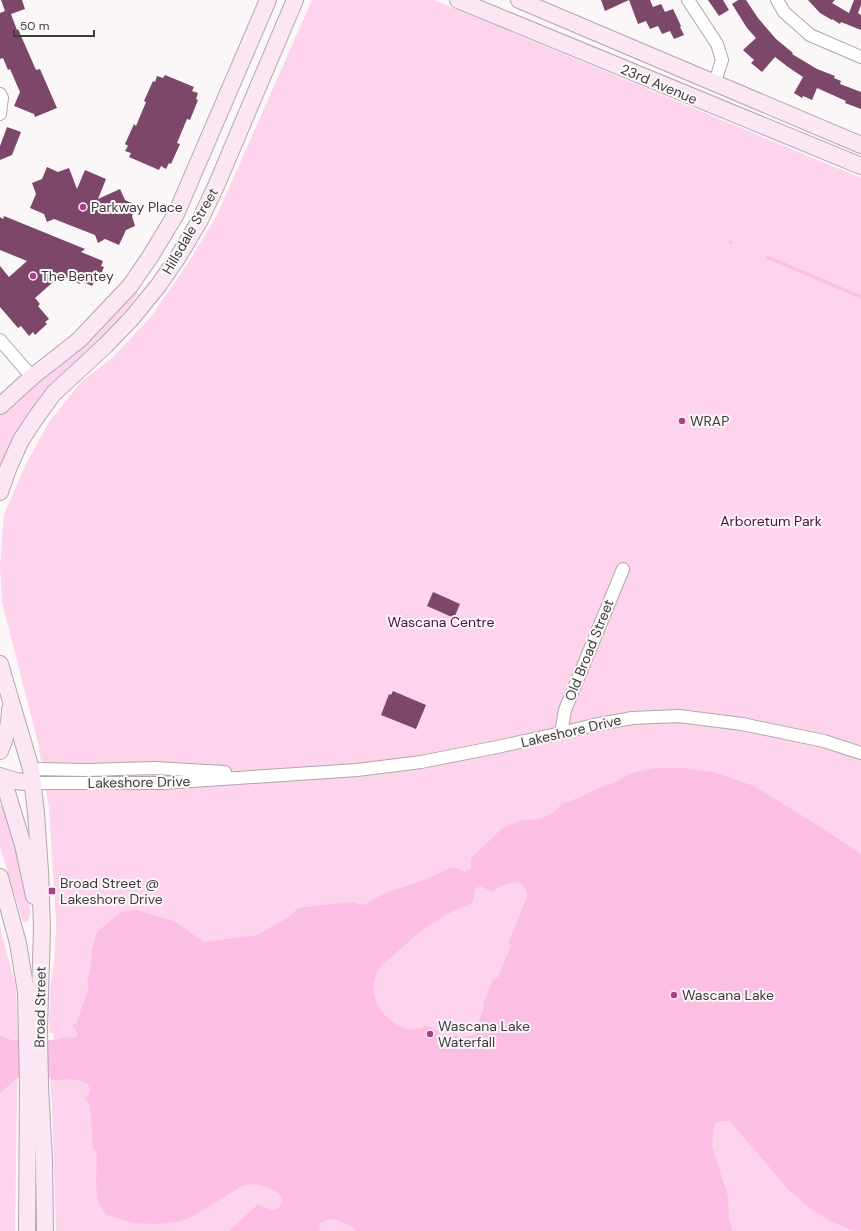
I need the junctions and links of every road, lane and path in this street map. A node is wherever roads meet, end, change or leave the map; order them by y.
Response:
1 (268, 0) edge
2 (295, 0) edge
3 (458, 0) edge
4 (519, 0) edge
5 (688, 0) edge
6 (778, 0) edge
7 (861, 57) edge
8 (715, 82) junction
9 (0, 94) edge
10 (0, 114) edge
11 (861, 145) edge
12 (861, 166) edge
13 (0, 340) edge
14 (32, 377) junction
15 (0, 406) edge
16 (0, 492) edge
17 (622, 569) dead end
18 (0, 664) edge
19 (9, 695) junction
20 (561, 733) junction
21 (0, 751) edge
22 (861, 753) edge
23 (32, 776) junction
24 (0, 778) edge
25 (0, 877) edge
26 (42, 928) junction
27 (33, 1030) junction
28 (34, 1086) junction
29 (27, 1231) edge
30 (45, 1231) edge

1 - 14 main road, Hillsdale Street
2 - 16 main road, Hillsdale Street
3 - 12 main road, 23rd Avenue
4 - 8 main road, 23rd Avenue
5 - 8 street
6 - 7 street
8 - 11 main road, 23rd Avenue
9 - 10 street
13 - 14 street
14 - 15 main road, Hillsdale Street
17 - 20 street, Old Broad Street
18 - 19 main road
19 - 21 main road
19 - 23 main road, Broad Street
20 - 22 street, Lakeshore Drive
20 - 23 street, Lakeshore Drive
23 - 24 main road, Lakeshore Drive
23 - 26 main road, Broad Street
24 - 26 main road
25 - 27 main road, Broad Street
26 - 27 main road, Broad Street
27 - 28 main road, Broad Street
28 - 29 main road, Broad Street
28 - 30 main road, Broad Street

